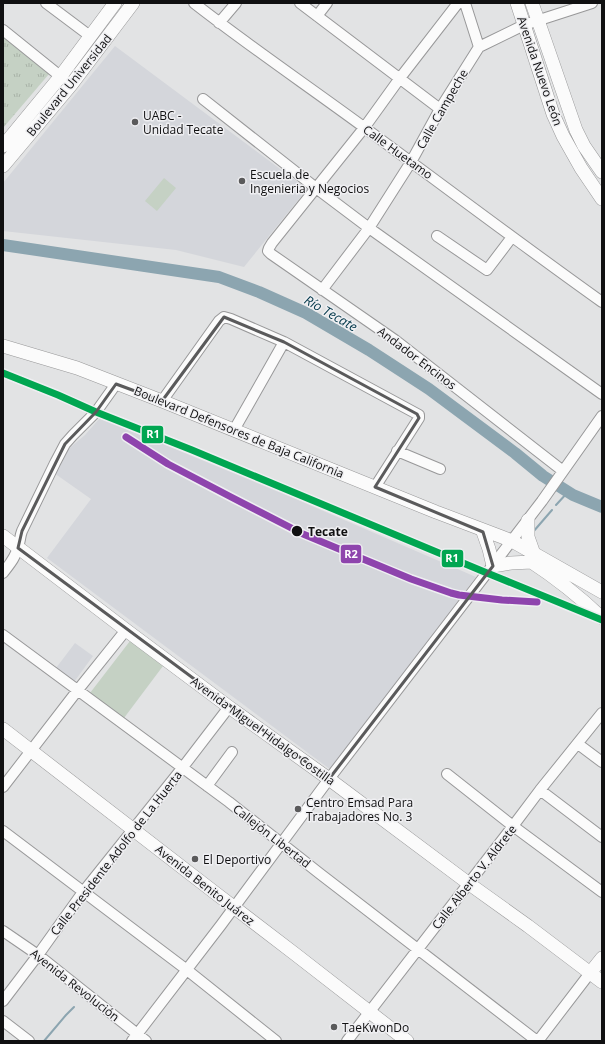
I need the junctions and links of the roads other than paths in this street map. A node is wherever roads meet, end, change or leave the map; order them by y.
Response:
1 (46, 3) edge
2 (115, 3) edge
3 (133, 3) edge
4 (194, 3) edge
5 (236, 3) edge
6 (300, 3) edge
7 (328, 3) edge
8 (458, 3) edge
9 (464, 3) edge
10 (517, 3) edge
11 (532, 3) edge
12 (592, 3) edge
13 (317, 16) junction
14 (538, 21) junction
15 (219, 23) junction
16 (524, 25) junction
17 (3, 30) edge
18 (90, 36) junction
19 (479, 47) junction
20 (60, 77) junction
21 (400, 78) junction
22 (71, 85) junction
23 (203, 99) dead end
24 (440, 109) junction
25 (24, 121) junction
26 (364, 128) junction
27 (3, 136) edge
28 (3, 146) edge
29 (411, 162) junction
30 (3, 166) edge
31 (602, 172) edge
32 (316, 188) junction
33 (602, 199) edge
34 (370, 228) junction
35 (437, 236) dead end
36 (512, 237) junction
37 (322, 290) junction
38 (602, 302) edge
39 (284, 342) junction
40 (3, 346) edge
41 (116, 384) junction
42 (602, 394) edge
43 (162, 401) junction
44 (602, 416) edge
45 (234, 430) junction
46 (397, 451) junction
47 (440, 470) dead end
48 (563, 471) junction
49 (374, 487) junction
50 (528, 520) junction
51 (478, 529) junction
52 (3, 536) edge
53 (510, 544) junction
54 (18, 548) junction
55 (533, 558) junction
56 (493, 566) junction
57 (3, 573) edge
58 (602, 592) edge
59 (602, 618) edge
60 (126, 630) junction
61 (3, 635) edge
62 (77, 690) junction
63 (229, 707) junction
64 (602, 713) edge
65 (3, 729) edge
66 (578, 744) junction
67 (30, 750) junction
68 (232, 752) dead end
69 (602, 762) edge
70 (183, 767) junction
71 (447, 774) dead end
72 (329, 779) junction
73 (207, 786) junction
74 (3, 787) edge
75 (540, 790) junction
76 (513, 826) junction
77 (133, 829) junction
78 (3, 831) edge
79 (602, 837) edge
80 (281, 844) junction
81 (468, 883) junction
82 (83, 892) junction
83 (602, 892) edge
84 (234, 907) junction
85 (3, 931) edge
86 (418, 950) junction
87 (38, 955) junction
88 (602, 958) edge
89 (187, 970) junction
90 (590, 973) junction
91 (602, 982) edge
92 (3, 1001) edge
93 (369, 1012) junction
94 (3, 1021) edge
95 (135, 1038) edge
96 (29, 1041) edge
97 (146, 1041) edge
98 (276, 1041) edge
99 (347, 1041) edge
100 (407, 1041) edge
101 (537, 1041) edge

1 - 18 street
2 - 18 main road, Boulevard Universidad
3 - 22 main road, Boulevard Universidad
4 - 15 street, Calle Huetamo
5 - 15 street
6 - 13 street
7 - 13 street
8 - 21 street
9 - 19 street
10 - 16 main road, Avenida Nuevo León
11 - 14 main road, Avenida Nuevo León
12 - 14 street
13 - 21 street
14 - 16 street
14 - 31 main road, Avenida Nuevo León
15 - 26 street, Calle Huetamo
16 - 19 street
16 - 33 main road, Avenida Nuevo León
17 - 20 street
18 - 20 main road, Boulevard Universidad
19 - 24 street, Calle Campeche
20 - 22 street
20 - 25 main road, Boulevard Universidad
21 - 24 street
21 - 26 street
22 - 30 main road, Boulevard Universidad
23 - 32 street
24 - 29 street, Calle Campeche
25 - 27 street
25 - 28 main road, Boulevard Universidad
26 - 29 street, Calle Huetamo
26 - 32 street
29 - 34 street, Calle Campeche
29 - 36 street, Calle Huetamo
32 - 34 street
32 - 37 street, Andador Encinos
34 - 37 street, Calle Campeche
34 - 42 street
35 - 36 street
36 - 38 street, Calle Huetamo
37 - 48 street, Andador Encinos
39 - 43 street
39 - 45 street
39 - 46 street
40 - 41 main road, Boulevard Defensores de Baja California
41 - 43 main road, Boulevard Defensores de Baja California
41 - 54 street
43 - 45 main road, Boulevard Defensores de Baja California
44 - 48 street
45 - 49 main road, Boulevard Defensores de Baja California
46 - 47 street
46 - 49 street
48 - 50 street
49 - 51 main road, Boulevard Defensores de Baja California
50 - 53 street
50 - 55 main road
51 - 53 main road, Boulevard Defensores de Baja California
51 - 56 main road
52 - 54 main road, Avenida Miguel Hidalgo Costilla
53 - 55 main road, Boulevard Defensores de Baja California
53 - 56 street
54 - 57 street
54 - 60 main road, Avenida Miguel Hidalgo Costilla
55 - 56 main road
55 - 58 main road, Boulevard Defensores de Baja California
55 - 59 main road, Boulevard Defensores de Baja California
56 - 72 street
60 - 62 street
60 - 63 main road, Avenida Miguel Hidalgo Costilla
61 - 62 street, Callejón Libertad
62 - 67 street
62 - 70 street, Callejón Libertad
63 - 70 street, Calle Presidente Adolfo de La Huerta
63 - 72 main road, Avenida Miguel Hidalgo Costilla
64 - 66 street, Calle Alberto V. Aldrete
65 - 67 main road, Avenida Benito Juárez
66 - 69 street
66 - 75 street, Calle Alberto V. Aldrete
67 - 74 street
67 - 77 main road, Avenida Benito Juárez
68 - 73 street
70 - 73 street, Callejón Libertad
70 - 77 street, Calle Presidente Adolfo de La Huerta
71 - 76 street
72 - 80 street
72 - 81 main road, Avenida Miguel Hidalgo Costilla
73 - 80 street, Callejón Libertad
75 - 76 street, Calle Alberto V. Aldrete
75 - 79 street
76 - 81 street, Calle Alberto V. Aldrete
76 - 83 street
77 - 82 street, Calle Presidente Adolfo de La Huerta
77 - 84 main road, Avenida Benito Juárez
78 - 82 street
80 - 84 street
80 - 86 street, Callejón Libertad
81 - 86 street, Calle Alberto V. Aldrete
81 - 90 main road, Avenida Miguel Hidalgo Costilla
82 - 87 street, Calle Presidente Adolfo de La Huerta
82 - 89 street
84 - 89 street
84 - 93 main road, Avenida Benito Juárez
85 - 87 street, Avenida Revolución
86 - 93 street, Calle Alberto V. Aldrete
86 - 101 street, Callejón Libertad
87 - 92 street, Calle Presidente Adolfo de La Huerta
87 - 95 street, Avenida Revolución
88 - 90 main road
89 - 95 street
89 - 98 street
90 - 91 main road, Avenida Miguel Hidalgo Costilla
90 - 101 street
93 - 99 street, Calle Alberto V. Aldrete
93 - 100 main road, Avenida Benito Juárez
94 - 96 street
95 - 97 street, Avenida Revolución

